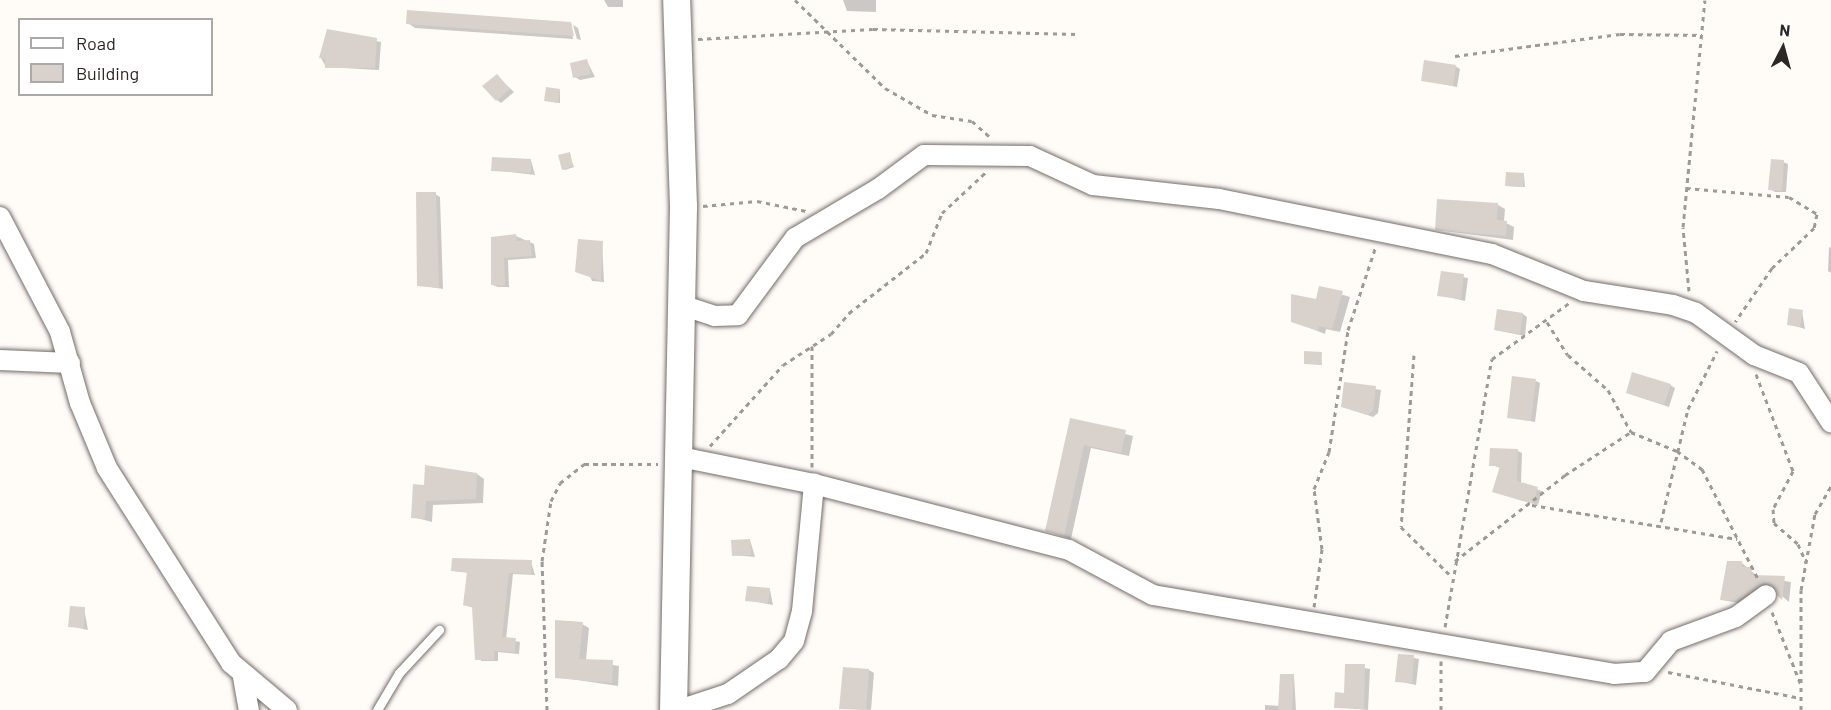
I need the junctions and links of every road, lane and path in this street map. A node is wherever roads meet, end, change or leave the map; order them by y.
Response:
1 (676, 0) edge
2 (795, 0) edge
3 (1705, 0) edge
4 (823, 32) junction
5 (1077, 34) dead end
6 (1702, 34) junction
7 (678, 40) junction
8 (1455, 56) dead end
9 (1004, 155) junction
10 (1686, 188) junction
11 (683, 206) junction
12 (0, 217) edge
13 (831, 217) junction
14 (1381, 233) junction
15 (1584, 291) junction
16 (681, 305) junction
17 (1696, 313) junction
18 (1547, 322) junction
19 (1727, 334) junction
20 (812, 346) junction
21 (1414, 355) dead end
22 (1754, 355) junction
23 (0, 360) edge
24 (70, 363) junction
25 (1831, 422) edge
26 (1631, 432) junction
27 (1677, 451) junction
28 (687, 462) junction
29 (814, 484) junction
30 (1831, 486) edge
31 (1532, 506) junction
32 (1661, 522) junction
33 (1738, 539) junction
34 (1454, 562) junction
35 (1806, 562) junction
36 (1452, 577) junction
37 (1766, 596) junction
38 (1313, 621) junction
39 (439, 630) dead end
40 (1443, 643) junction
41 (1645, 672) junction
42 (243, 677) junction
43 (1801, 686) junction
44 (1801, 698) junction
45 (249, 710) edge
46 (287, 710) edge
47 (377, 710) edge
48 (547, 710) edge
49 (673, 710) edge
50 (679, 710) edge
51 (1441, 710) edge
52 (1801, 710) edge

1 - 7 street
2 - 4 path
3 - 6 path
4 - 5 path
4 - 7 path
4 - 9 path
6 - 8 path
6 - 10 path
7 - 11 street
9 - 13 street
9 - 14 street
9 - 20 path
10 - 17 path
10 - 19 path
11 - 13 path
11 - 16 street
12 - 24 street
13 - 16 street
14 - 15 street
14 - 38 path
15 - 17 street
15 - 18 path
16 - 28 street
17 - 19 street
18 - 26 path
18 - 34 path
19 - 22 street
19 - 27 path
20 - 28 path
20 - 29 path
21 - 36 path
22 - 25 street
22 - 35 path
23 - 24 street
24 - 42 street
26 - 27 path
26 - 31 path
27 - 32 path
27 - 33 path
28 - 29 street
28 - 48 path
28 - 49 street
29 - 38 street
29 - 50 street
30 - 35 path
31 - 32 path
31 - 34 path
32 - 33 path
33 - 37 path
34 - 36 path
35 - 43 path
36 - 40 path
37 - 41 street
37 - 43 path
38 - 40 street
39 - 47 lane
40 - 41 street
40 - 51 path
41 - 44 path
42 - 45 street
42 - 46 street
43 - 44 path
44 - 52 path

